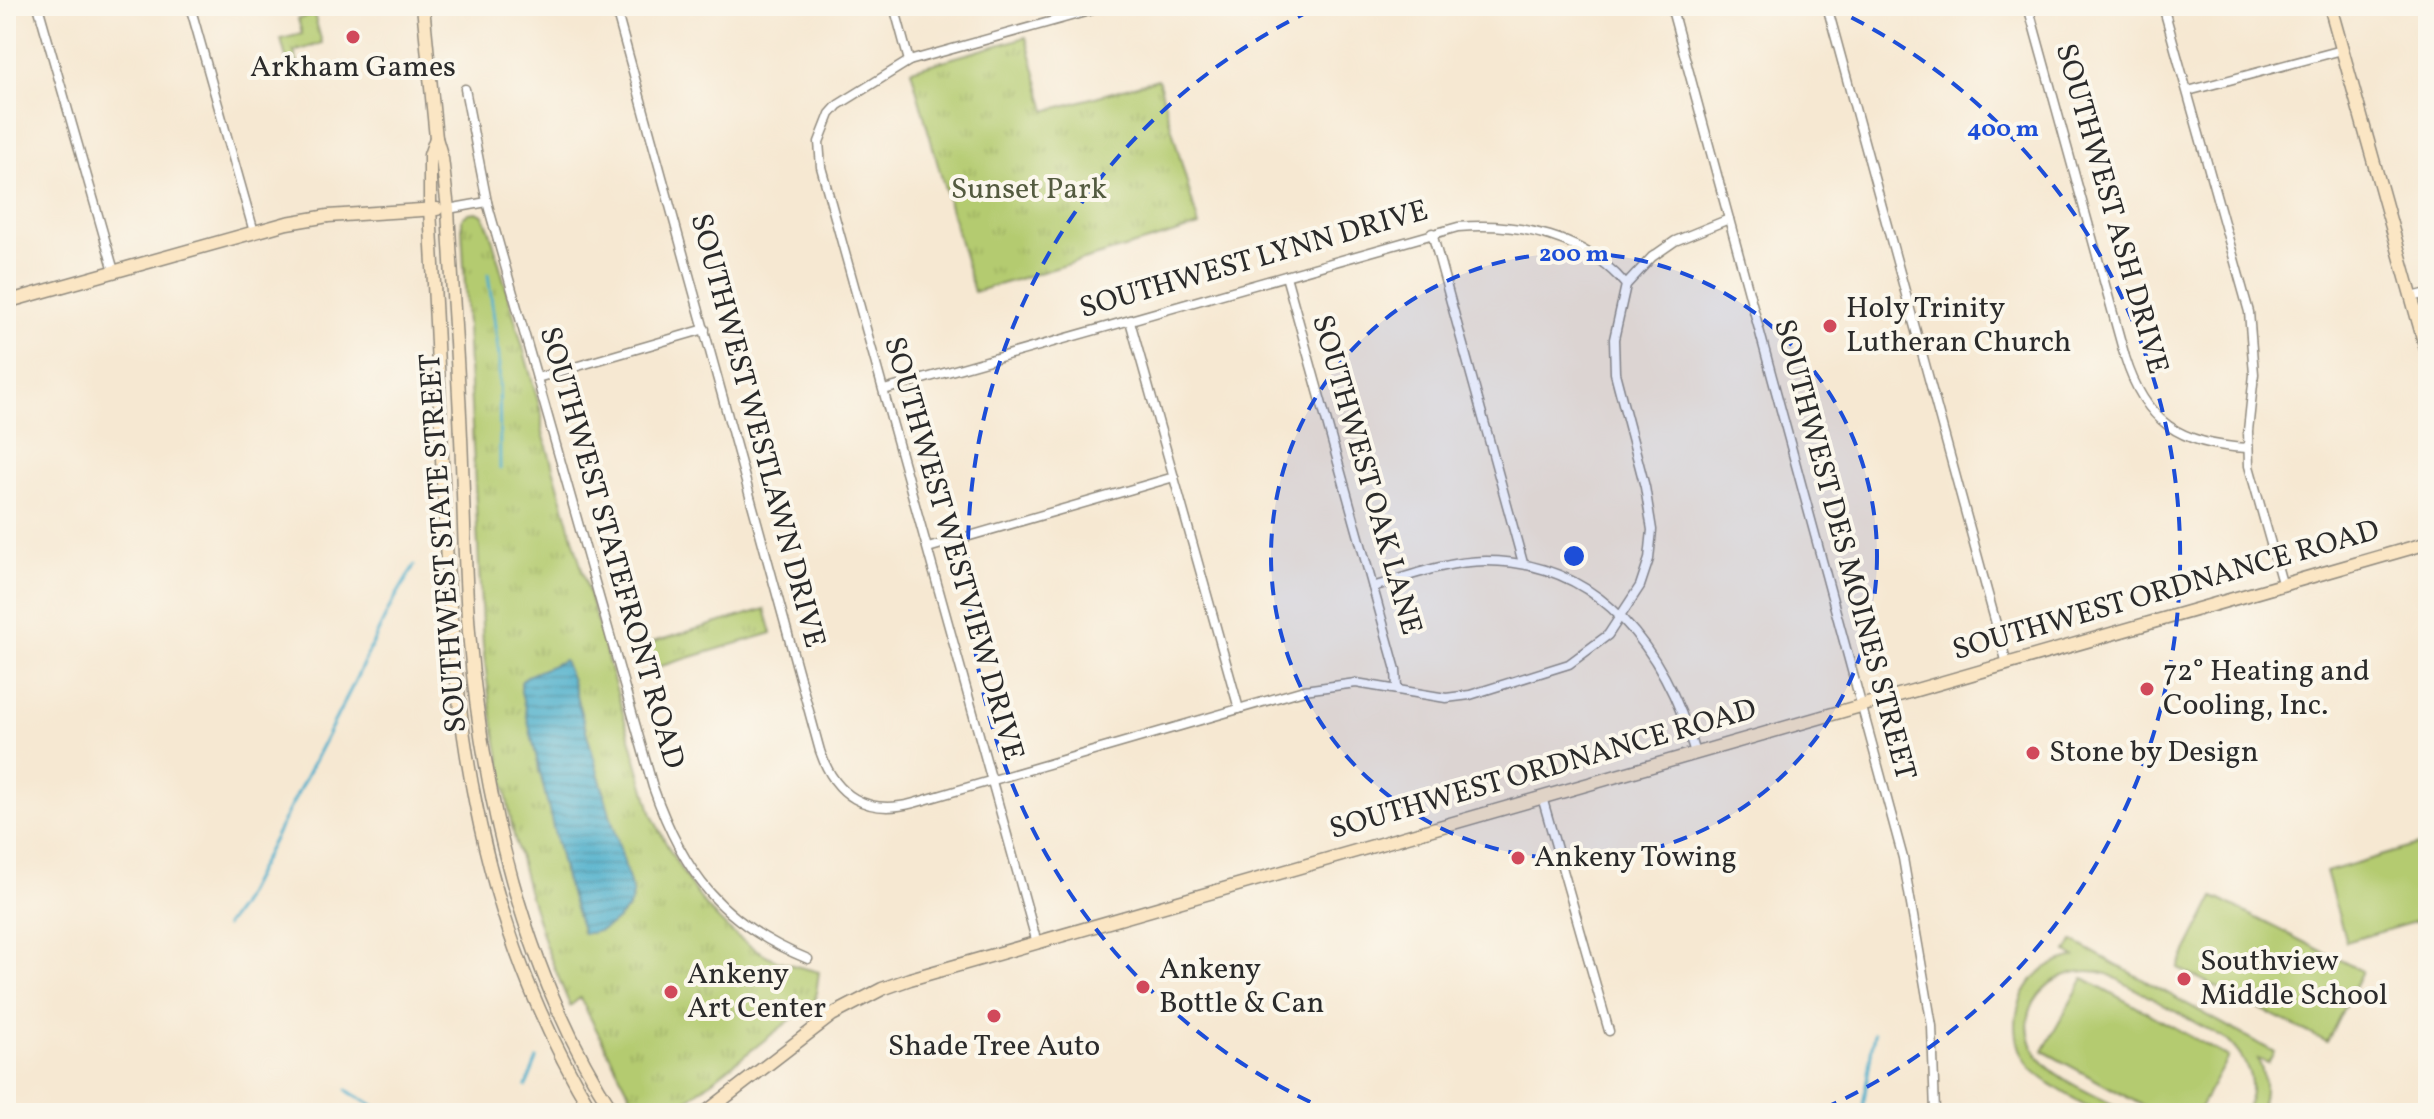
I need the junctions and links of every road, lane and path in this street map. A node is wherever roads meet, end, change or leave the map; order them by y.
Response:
1 (38, 6) edge
2 (190, 6) edge
3 (423, 6) edge
4 (615, 6) edge
5 (894, 6) edge
6 (1107, 6) edge
7 (1671, 6) edge
8 (1827, 6) edge
9 (2028, 6) edge
10 (2163, 6) edge
11 (2330, 6) edge
12 (2342, 50) junction
13 (909, 61) junction
14 (465, 89) dead end
15 (2188, 91) junction
16 (436, 138) junction
17 (487, 202) junction
18 (430, 208) junction
19 (448, 209) junction
20 (1729, 219) junction
21 (254, 232) junction
22 (1432, 233) junction
23 (114, 271) junction
24 (1286, 276) junction
25 (1626, 285) junction
26 (2428, 293) edge
27 (2412, 297) junction
28 (6, 302) edge
29 (1130, 321) junction
30 (705, 329) junction
31 (2428, 356) edge
32 (537, 378) junction
33 (884, 390) junction
34 (2248, 448) junction
35 (1174, 477) junction
36 (2428, 543) edge
37 (928, 548) junction
38 (1523, 563) junction
39 (2282, 583) junction
40 (1373, 587) junction
41 (1621, 617) junction
42 (2007, 664) junction
43 (1397, 688) junction
44 (1863, 705) junction
45 (1239, 709) junction
46 (1695, 753) junction
47 (992, 780) junction
48 (1542, 797) junction
49 (1037, 943) junction
50 (808, 959) dead end
51 (1609, 1031) dead end
52 (593, 1113) edge
53 (614, 1113) edge
54 (705, 1113) edge
55 (1935, 1113) edge

1 - 23 street
2 - 21 street
3 - 16 street, SOUTHWEST STATE STREET
4 - 30 street, SOUTHWEST WESTLAWN DRIVE
5 - 13 street
6 - 13 street
7 - 20 street, SOUTHWEST DES MOINES STREET
8 - 42 street
9 - 34 street, SOUTHWEST ASH DRIVE
10 - 15 street
11 - 12 street
12 - 15 street
12 - 27 street
13 - 33 street, SOUTHWEST WESTVIEW DRIVE
14 - 17 street, SOUTHWEST STATEFRONT ROAD
15 - 34 street
16 - 18 street, SOUTHWEST STATE STREET
16 - 19 street, SOUTHWEST STATE STREET
17 - 19 street
17 - 32 street, SOUTHWEST STATEFRONT ROAD
18 - 19 street
18 - 21 street
18 - 52 street, SOUTHWEST STATE STREET
19 - 53 street, SOUTHWEST STATE STREET
20 - 25 street
20 - 44 street, SOUTHWEST DES MOINES STREET
21 - 23 street
22 - 24 street, SOUTHWEST LYNN DRIVE
22 - 25 street, SOUTHWEST LYNN DRIVE
22 - 38 street
23 - 28 street
24 - 29 street, SOUTHWEST LYNN DRIVE
24 - 40 street, SOUTHWEST OAK LANE
25 - 41 street, SOUTHWEST WESTLAWN DRIVE
26 - 27 street
27 - 31 street
29 - 33 street, SOUTHWEST LYNN DRIVE
29 - 35 street
30 - 32 street
30 - 47 street, SOUTHWEST WESTLAWN DRIVE
32 - 50 street, SOUTHWEST STATEFRONT ROAD
33 - 37 street, SOUTHWEST WESTVIEW DRIVE
34 - 39 street
35 - 37 street
35 - 45 street
36 - 39 street, SOUTHWEST ORDNANCE ROAD
37 - 47 street, SOUTHWEST WESTVIEW DRIVE
38 - 40 street
38 - 41 street
39 - 42 street, SOUTHWEST ORDNANCE ROAD
40 - 43 street, SOUTHWEST OAK LANE
41 - 43 street, SOUTHWEST WESTLAWN DRIVE
41 - 46 street
42 - 44 street, SOUTHWEST ORDNANCE ROAD
43 - 45 street, SOUTHWEST WESTLAWN DRIVE
44 - 46 street, SOUTHWEST ORDNANCE ROAD
44 - 55 street, SOUTHWEST DES MOINES STREET
45 - 47 street, SOUTHWEST WESTLAWN DRIVE
46 - 48 street, SOUTHWEST ORDNANCE ROAD
47 - 49 street, SOUTHWEST WESTVIEW DRIVE
48 - 49 street, SOUTHWEST ORDNANCE ROAD
48 - 51 street
49 - 54 street, SOUTHWEST ORDNANCE ROAD

